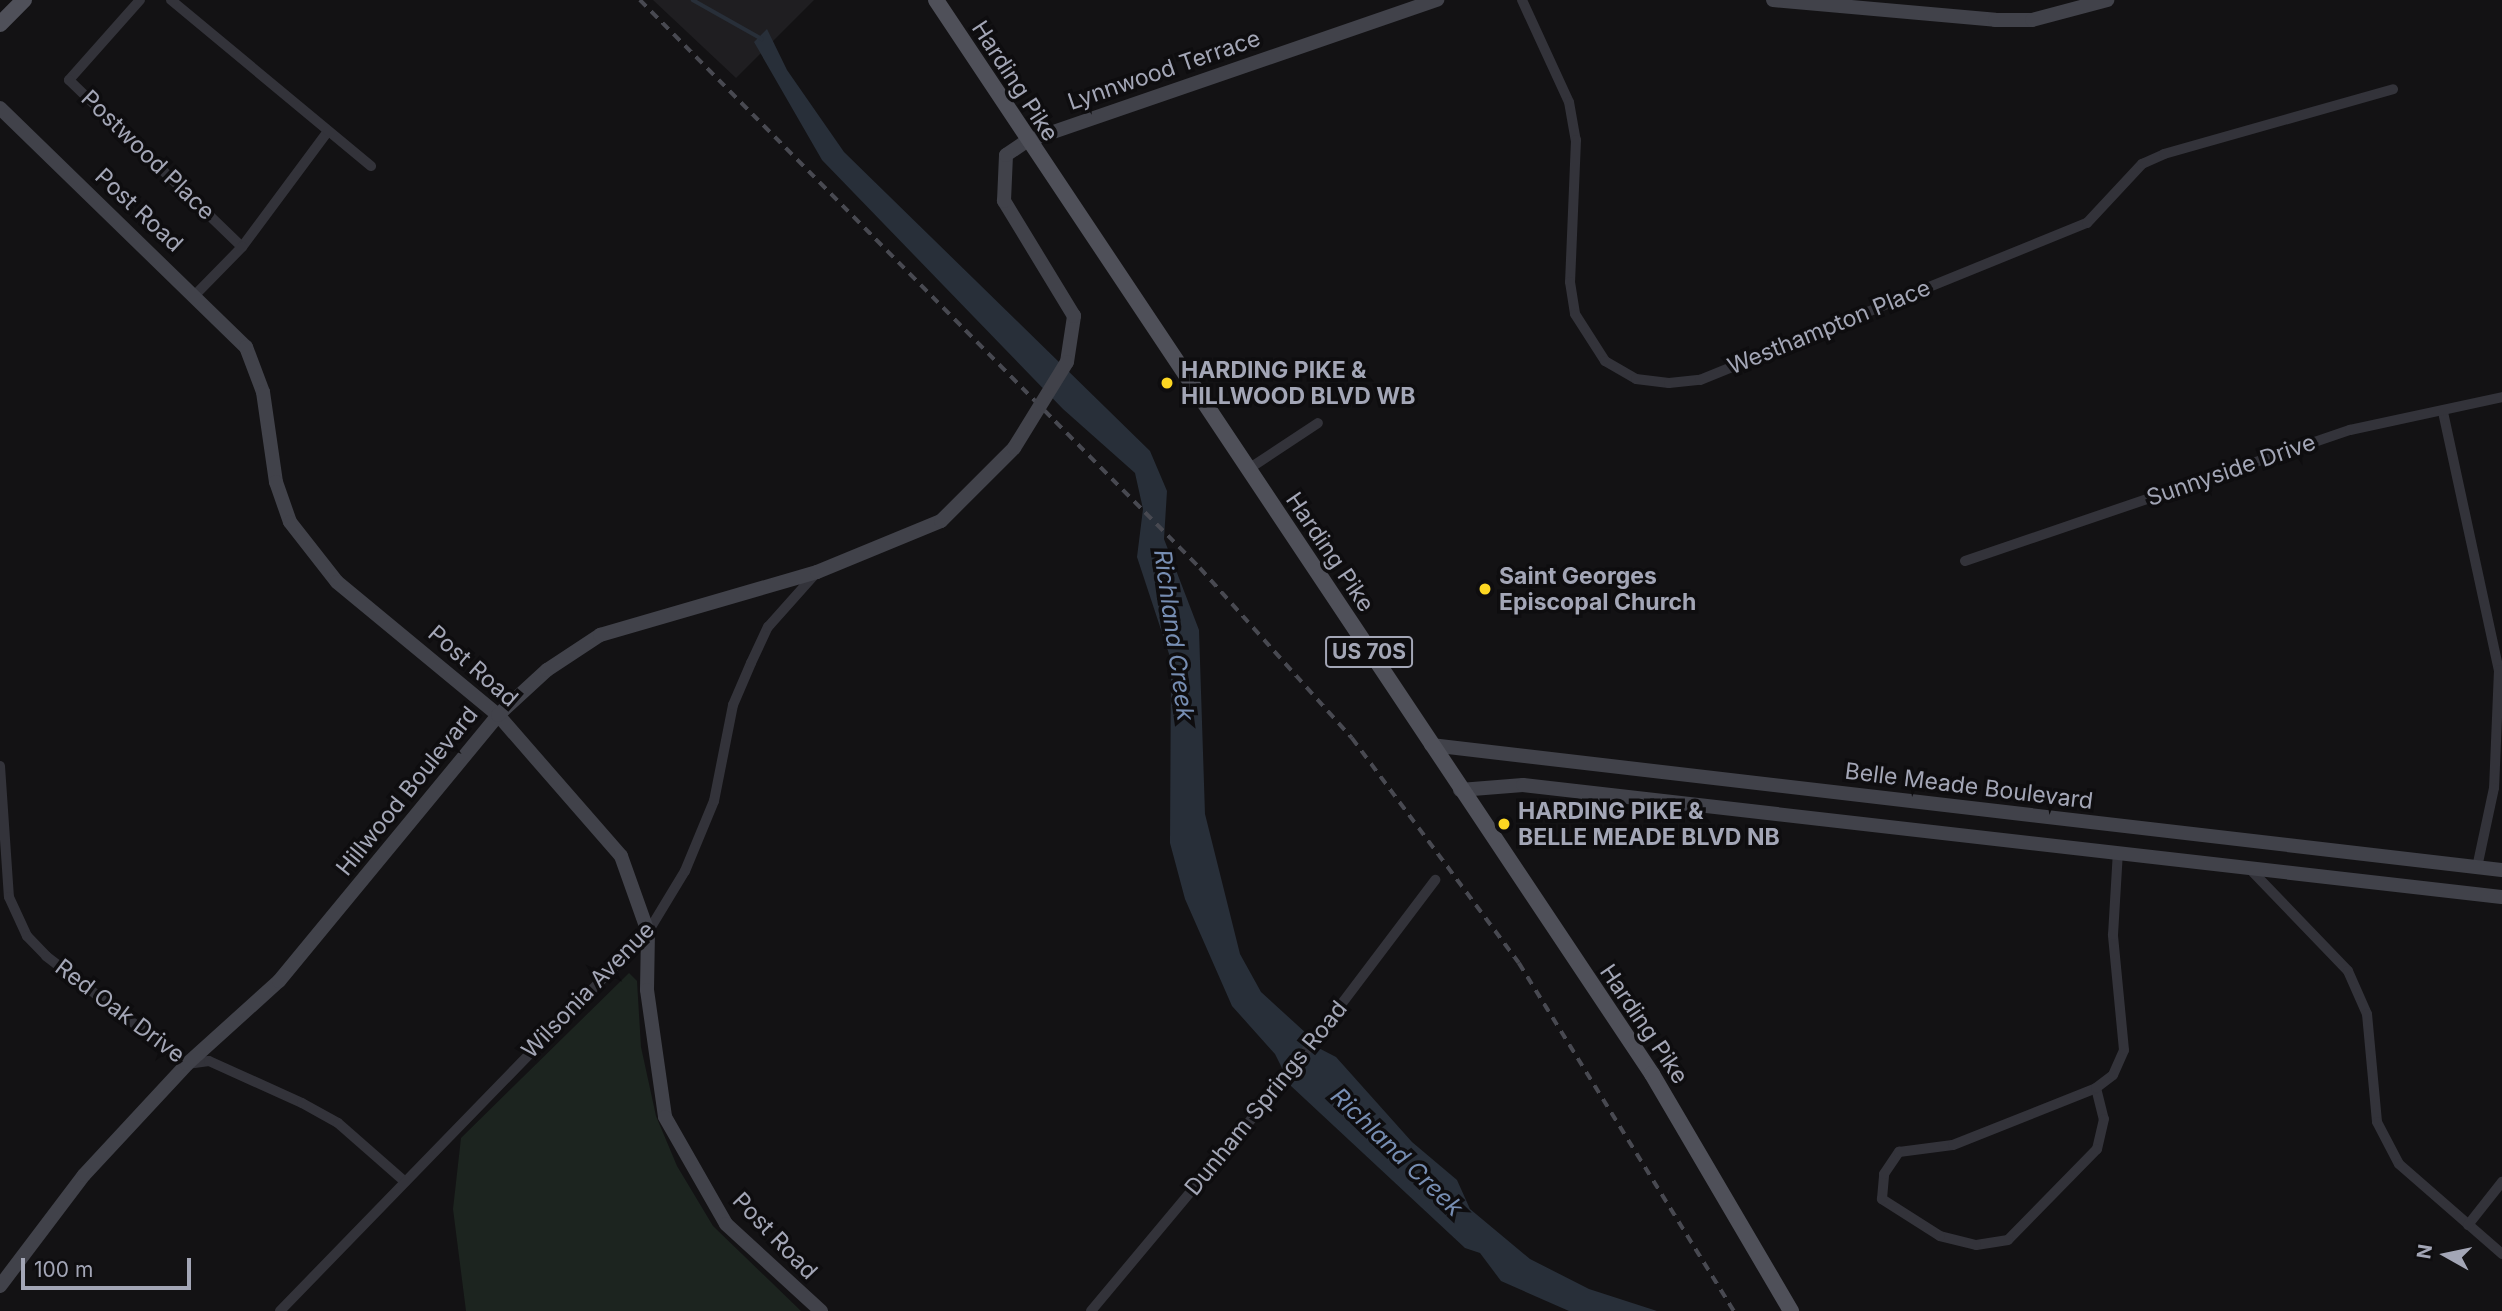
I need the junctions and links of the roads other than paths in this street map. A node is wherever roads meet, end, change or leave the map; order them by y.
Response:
1 (24, 0) edge
2 (140, 0) edge
3 (171, 0) edge
4 (936, 0) edge
5 (1437, 0) edge
6 (1522, 0) edge
7 (1773, 0) edge
8 (2106, 0) edge
9 (0, 24) edge
10 (2393, 89) dead end
11 (0, 108) edge
12 (326, 134) junction
13 (1027, 141) junction
14 (371, 166) dead end
15 (242, 247) junction
16 (196, 294) junction
17 (1067, 362) joint
18 (2502, 397) edge
19 (2443, 412) junction
20 (1318, 423) dead end
21 (1247, 470) junction
22 (1965, 561) dead end
23 (817, 572) junction
24 (2500, 670) edge
25 (499, 715) junction
26 (1431, 745) junction
27 (0, 766) edge
28 (1597, 766) junction
29 (1696, 777) junction
30 (1460, 790) junction
31 (1593, 793) junction
32 (1841, 794) junction
33 (1692, 804) junction
34 (1838, 820) junction
35 (2121, 826) junction
36 (2251, 841) junction
37 (2118, 852) junction
38 (2248, 867) junction
39 (2477, 867) junction
40 (2502, 870) edge
41 (1435, 880) dead end
42 (2470, 893) junction
43 (2502, 897) edge
44 (4, 899) edge
45 (648, 932) junction
46 (187, 1064) junction
47 (2096, 1088) junction
48 (402, 1180) junction
49 (2502, 1182) edge
50 (2468, 1225) junction
51 (2502, 1254) edge
52 (0, 1286) edge
53 (280, 1311) edge
54 (821, 1311) edge
55 (1091, 1311) edge
56 (1791, 1311) edge

1 - 9 main road
2 - 15 street, Postwood Place
3 - 12 street
4 - 13 main road, Harding Pike / US 70S
5 - 13 street, Lynnwood Terrace
6 - 10 street, Westhampton Place
7 - 8 street
11 - 16 street, Post Road
12 - 14 street
12 - 15 street
13 - 17 street, Lynnwood Terrace
13 - 21 main road, Harding Pike / US 70S
15 - 16 street
16 - 25 street, Post Road
17 - 23 street, Hillwood Boulevard, bridge
18 - 19 street, Sunnyside Drive
19 - 22 street, Sunnyside Drive
19 - 24 street
20 - 21 street
21 - 26 main road, Harding Pike / US 70S
23 - 25 street, Hillwood Boulevard
23 - 45 street, Wilsonia Avenue
24 - 39 street
25 - 45 street, Post Road
25 - 46 street, Hillwood Boulevard
26 - 28 street, Belle Meade Boulevard
26 - 30 main road, Harding Pike / US 70S
27 - 44 street, Red Oak Drive
28 - 29 street, Belle Meade Boulevard
28 - 31 street
29 - 32 street, Belle Meade Boulevard
29 - 33 street
30 - 31 street, Belle Meade Boulevard
30 - 56 main road, Harding Pike / US 70S
31 - 33 street, Belle Meade Boulevard
32 - 34 street
32 - 35 street, Belle Meade Boulevard
33 - 34 street, Belle Meade Boulevard
34 - 37 street, Belle Meade Boulevard
35 - 36 street, Belle Meade Boulevard
35 - 37 street
36 - 38 street
36 - 39 street, Belle Meade Boulevard
37 - 38 street, Belle Meade Boulevard
37 - 47 street
38 - 42 street, Belle Meade Boulevard
38 - 50 street
39 - 40 street, Belle Meade Boulevard
39 - 42 street
41 - 55 street, Dunham Springs Road
42 - 43 street, Belle Meade Boulevard
44 - 46 street, Red Oak Drive
45 - 48 street, Wilsonia Avenue
45 - 54 street, Post Road
46 - 48 street, Red Oak Drive
46 - 52 street, Hillwood Boulevard
47 - 47 street
48 - 53 street, Wilsonia Avenue
49 - 50 street
50 - 51 street

